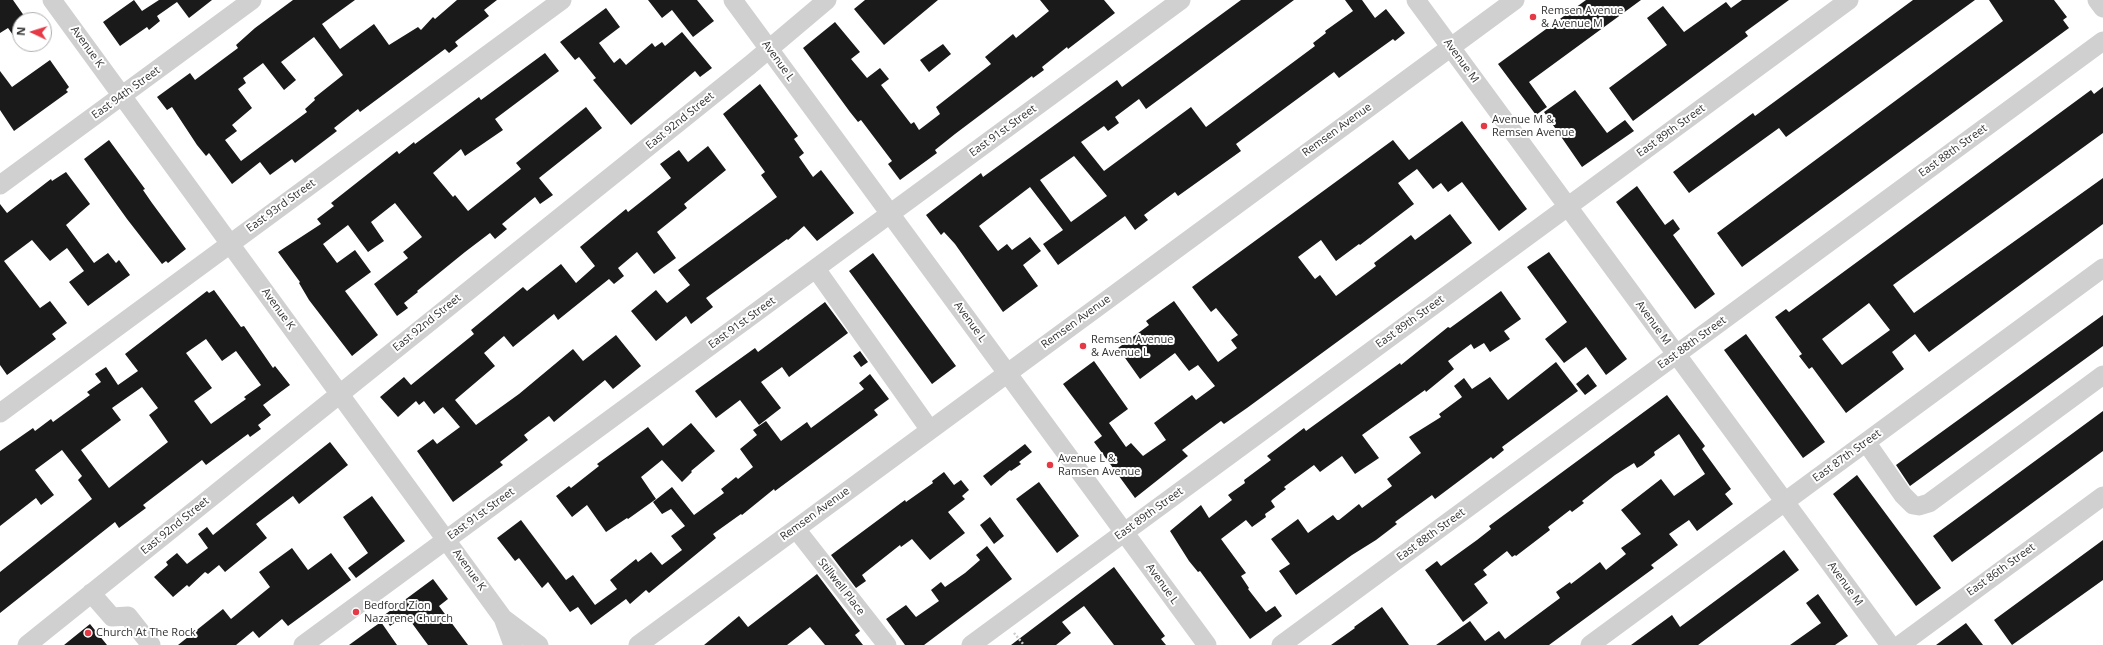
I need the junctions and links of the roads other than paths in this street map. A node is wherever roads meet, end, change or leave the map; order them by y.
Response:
1 (52, 0) edge
2 (252, 0) edge
3 (562, 0) edge
4 (733, 0) edge
5 (827, 0) edge
6 (1181, 0) edge
7 (1416, 0) edge
8 (1515, 0) edge
9 (1849, 0) edge
10 (2097, 0) edge
11 (2103, 8) edge
12 (2103, 41) edge
13 (1451, 47) junction
14 (769, 49) junction
15 (123, 95) junction
16 (0, 185) edge
17 (1568, 206) junction
18 (890, 214) junction
19 (230, 243) junction
20 (2103, 268) edge
21 (816, 269) junction
22 (1676, 354) junction
23 (1007, 373) junction
24 (2103, 375) edge
25 (340, 394) junction
26 (0, 413) edge
27 (930, 430) junction
28 (1866, 442) junction
29 (2103, 496) edge
30 (1785, 502) junction
31 (796, 529) junction
32 (1124, 532) junction
33 (447, 540) junction
34 (91, 593) junction
35 (503, 618) junction
36 (150, 644) edge
37 (27, 645) edge
38 (303, 645) edge
39 (513, 645) edge
40 (539, 645) edge
41 (638, 645) edge
42 (887, 645) edge
43 (971, 645) edge
44 (1207, 645) edge
45 (1281, 645) edge
46 (1590, 645) edge
47 (1890, 645) edge
48 (1900, 645) edge

1 - 15 street, Avenue K
2 - 15 street, East 94th Street
3 - 19 street, East 93rd Street
4 - 14 street, Avenue L
5 - 14 street, East 92nd Street
6 - 18 street, East 91st Street
7 - 13 street, Avenue M
8 - 13 street, Remsen Avenue
9 - 17 street, East 89th Street
10 - 11 street
12 - 22 street, East 88th Street
13 - 17 street, Avenue M
13 - 23 street, Remsen Avenue
14 - 18 street, Avenue L
14 - 25 street, East 92nd Street
15 - 16 street, East 94th Street
15 - 19 street, Avenue K
17 - 22 street, Avenue M
17 - 32 street, East 89th Street
18 - 21 street, East 91st Street
18 - 23 street, Avenue L
19 - 25 street, Avenue K
19 - 26 street, East 93rd Street
20 - 28 street, East 87th Street
21 - 27 street
21 - 33 street, East 91st Street
22 - 30 street, Avenue M
22 - 45 street, East 88th Street
23 - 27 street, Remsen Avenue
23 - 32 street, Avenue L
24 - 28 street
25 - 33 street, Avenue K
25 - 34 street, East 92nd Street
27 - 31 street, Remsen Avenue
28 - 30 street, East 87th Street
29 - 48 street, East 86th Street
30 - 46 street, East 87th Street
30 - 47 street, Avenue M
31 - 41 street, Remsen Avenue
31 - 42 street, Stillwell Place
32 - 43 street, East 89th Street
32 - 44 street, Avenue L
33 - 35 street, Avenue K
33 - 38 street, East 91st Street
34 - 36 street
34 - 37 street, East 92nd Street
35 - 39 street, Avenue K
35 - 40 street, Avenue K

